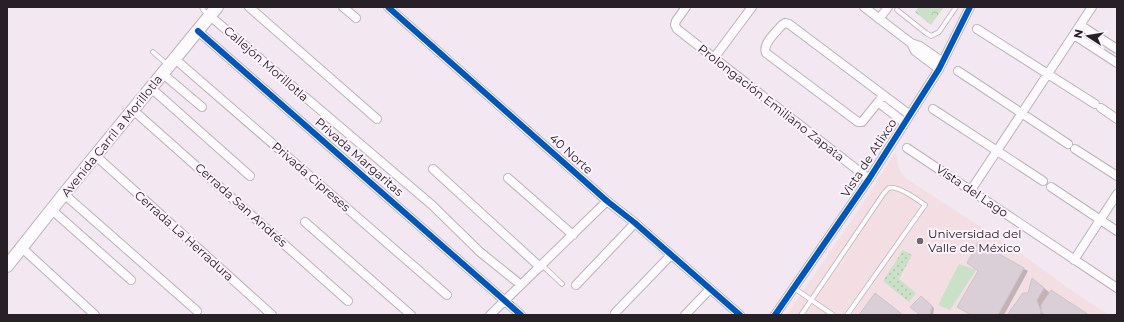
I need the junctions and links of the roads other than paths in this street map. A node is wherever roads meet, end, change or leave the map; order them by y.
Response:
1 (249, 7) edge
2 (343, 7) edge
3 (388, 7) edge
4 (686, 7) edge
5 (752, 7) edge
6 (864, 7) edge
7 (888, 7) edge
8 (956, 7) edge
9 (970, 7) edge
10 (1092, 7) edge
11 (210, 10) edge
12 (897, 10) dead end
13 (356, 18) dead end
14 (879, 19) junction
15 (1080, 25) junction
16 (977, 29) dead end
17 (198, 31) junction
18 (1074, 35) junction
19 (1117, 49) edge
20 (153, 52) dead end
21 (714, 58) junction
22 (1117, 63) edge
23 (169, 66) junction
24 (941, 66) junction
25 (958, 71) dead end
26 (1048, 74) junction
27 (151, 88) junction
28 (881, 99) junction
29 (202, 107) dead end
30 (933, 109) dead end
31 (133, 110) junction
32 (1022, 114) junction
33 (377, 119) dead end
34 (907, 119) junction
35 (1117, 119) edge
36 (1068, 144) dead end
37 (907, 148) dead end
38 (1075, 149) dead end
39 (997, 151) junction
40 (96, 156) junction
41 (433, 169) dead end
42 (250, 176) dead end
43 (1117, 176) edge
44 (508, 178) dead end
45 (869, 179) junction
46 (1043, 181) dead end
47 (1051, 187) dead end
48 (971, 190) junction
49 (64, 194) junction
50 (1117, 194) edge
51 (607, 201) junction
52 (52, 210) junction
53 (1100, 220) junction
54 (305, 222) dead end
55 (635, 223) junction
56 (1117, 232) edge
57 (573, 235) junction
58 (22, 248) junction
59 (671, 255) junction
60 (1074, 260) junction
61 (7, 266) edge
62 (541, 266) junction
63 (131, 280) dead end
64 (562, 284) dead end
65 (521, 285) junction
66 (576, 285) dead end
67 (794, 288) junction
68 (1117, 288) edge
69 (710, 289) junction
70 (446, 295) dead end
71 (505, 300) junction
72 (811, 300) junction
73 (348, 301) dead end
74 (197, 311) dead end
75 (615, 313) dead end
76 (95, 315) edge
77 (272, 315) edge
78 (411, 315) edge
79 (490, 315) edge
80 (521, 315) edge
81 (685, 315) edge
82 (740, 315) edge
83 (775, 315) edge
84 (802, 315) edge
85 (833, 315) edge
86 (848, 315) edge

1 - 33 street
2 - 13 street
3 - 51 street, 40 Norte
4 - 21 street, Prolongación Emiliano Zapata
5 - 21 street
6 - 14 street
7 - 14 street
8 - 12 lane
9 - 24 street, Vista de Atlixco
10 - 15 street
11 - 17 street, Avenida Carril a Morillotla
11 - 65 street, Callejón Morillotla
14 - 24 street
15 - 18 street
15 - 19 street
16 - 26 street
17 - 23 street, Avenida Carril a Morillotla
17 - 71 street, Privada Margaritas
18 - 22 street
18 - 26 street
20 - 23 lane
21 - 45 street, Prolongación Emiliano Zapata
23 - 27 street, Avenida Carril a Morillotla
23 - 29 street
23 - 70 street, Privada Cipreses
24 - 34 street, Vista de Atlixco
25 - 32 street
26 - 32 street
26 - 35 street
27 - 31 street, Avenida Carril a Morillotla
27 - 42 street
28 - 28 street
28 - 34 street
30 - 39 street
31 - 40 street, Avenida Carril a Morillotla
31 - 73 street, Cerrada San Andrés
32 - 36 street
32 - 39 street
34 - 45 street, Vista de Atlixco
37 - 48 street, Vista del Lago
38 - 43 street
39 - 46 street
39 - 48 street
40 - 49 street, Avenida Carril a Morillotla
40 - 77 street, Cerrada La Herradura
41 - 62 street
44 - 57 street
45 - 67 street, Vista de Atlixco
47 - 53 street
48 - 60 street, Vista del Lago
49 - 52 street, Avenida Carril a Morillotla
49 - 74 street
50 - 53 street
51 - 55 street, 40 Norte
51 - 57 street
52 - 58 street, Avenida Carril a Morillotla
52 - 63 street
53 - 56 street
53 - 60 street
54 - 78 street
55 - 59 street, 40 Norte
55 - 66 street
57 - 62 street
58 - 61 street, Avenida Carril a Morillotla
58 - 76 street
59 - 69 street, 40 Norte
59 - 75 street
60 - 68 street, Vista del Lago
62 - 64 lane
62 - 65 street
65 - 71 street
67 - 72 lane
67 - 83 street, Vista de Atlixco
69 - 81 street
69 - 82 street, 40 Norte
71 - 79 street
71 - 80 street, Privada Margaritas
72 - 84 lane
72 - 85 lane
72 - 86 lane

